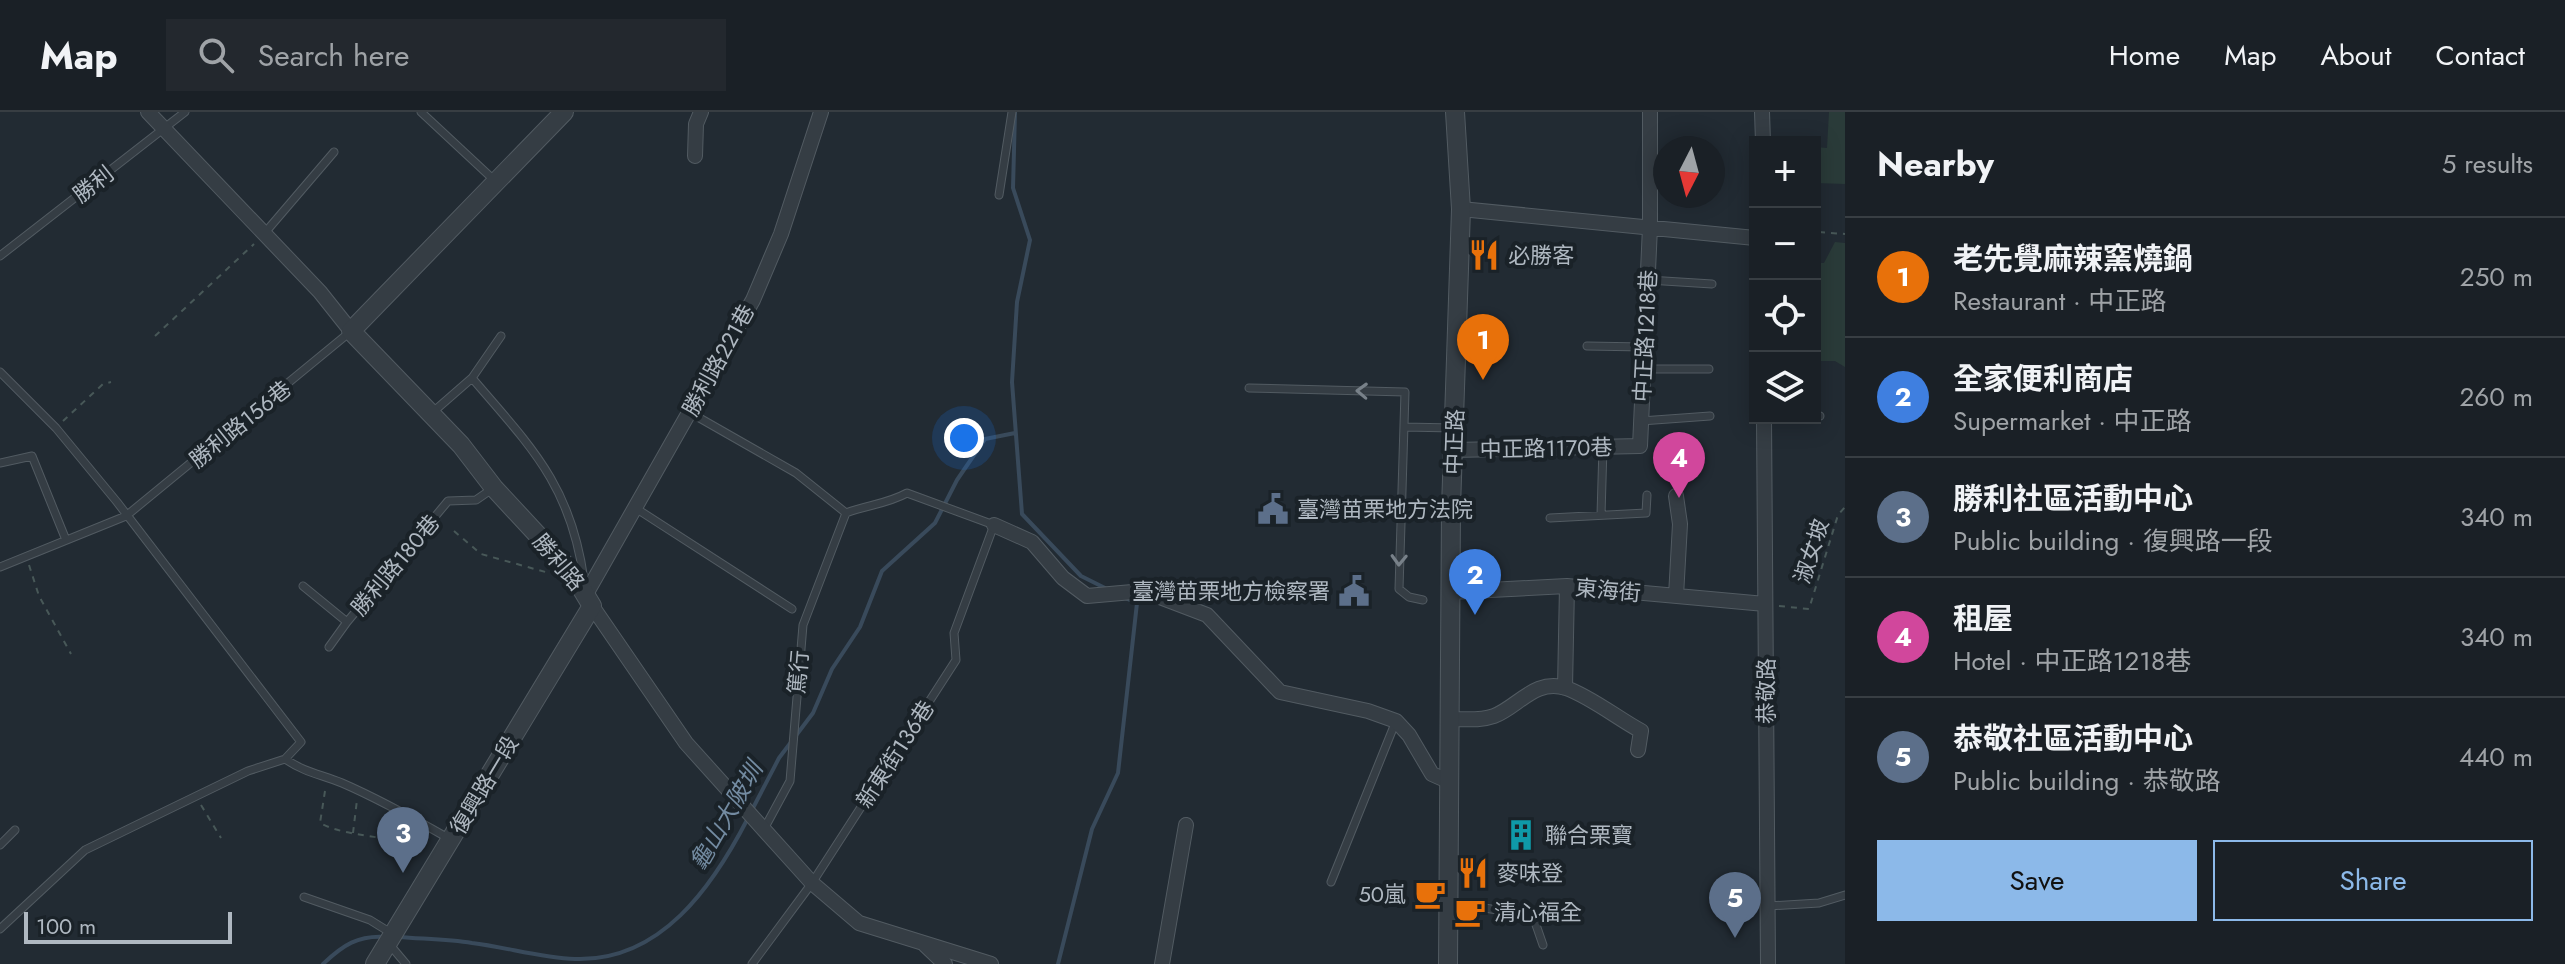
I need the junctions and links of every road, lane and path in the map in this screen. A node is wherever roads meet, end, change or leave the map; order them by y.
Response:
1 (148, 112) edge
2 (185, 112) edge
3 (421, 112) edge
4 (564, 112) edge
5 (701, 112) edge
6 (821, 112) edge
7 (1012, 112) edge
8 (1455, 112) edge
9 (1650, 112) edge
10 (1762, 112) edge
11 (164, 129) junction
12 (1763, 136) edge
13 (334, 152) dead end
14 (695, 156) dead end
15 (495, 181) junction
16 (999, 195) dead end
17 (1461, 209) junction
18 (1650, 227) junction
19 (1821, 232) edge
20 (1845, 234) edge
21 (263, 235) junction
22 (1749, 237) edge
23 (0, 256) edge
24 (1648, 280) junction
25 (1712, 284) dead end
26 (351, 331) junction
27 (155, 336) dead end
28 (501, 336) dead end
29 (1587, 346) dead end
30 (1644, 347) junction
31 (1643, 369) junction
32 (1709, 369) dead end
33 (0, 372) edge
34 (472, 378) junction
35 (111, 382) dead end
36 (1249, 388) dead end
37 (689, 412) junction
38 (431, 414) junction
39 (1710, 416) dead end
40 (1641, 421) junction
41 (1764, 424) edge
42 (1404, 427) junction
43 (56, 428) junction
44 (1454, 428) junction
45 (1640, 446) joint
46 (1603, 447) junction
47 (1453, 450) junction
48 (0, 463) edge
49 (494, 488) junction
50 (1647, 495) dead end
51 (1676, 496) dead end
52 (1845, 507) edge
53 (637, 509) junction
54 (846, 513) junction
55 (1601, 515) junction
56 (126, 516) junction
57 (1550, 518) dead end
58 (994, 525) junction
59 (454, 531) dead end
60 (66, 540) junction
61 (25, 557) junction
62 (0, 567) edge
63 (550, 574) dead end
64 (303, 586) dead end
65 (1567, 586) junction
66 (1451, 592) junction
67 (1676, 596) junction
68 (589, 600) junction
69 (1423, 600) dead end
70 (1765, 604) junction
71 (792, 609) dead end
72 (347, 622) junction
73 (329, 647) dead end
74 (71, 654) dead end
75 (1565, 688) junction
76 (1450, 719) junction
77 (1396, 721) junction
78 (1638, 750) dead end
79 (285, 759) junction
80 (327, 779) junction
81 (1450, 782) junction
82 (358, 791) junction
83 (196, 797) junction
84 (1186, 825) dead end
85 (15, 830) dead end
86 (763, 831) junction
87 (353, 833) junction
88 (221, 838) dead end
89 (451, 840) junction
90 (0, 845) edge
91 (437, 863) junction
92 (1331, 882) dead end
93 (812, 883) junction
94 (1845, 895) edge
95 (304, 897) dead end
96 (1450, 903) junction
97 (1768, 906) junction
98 (0, 929) edge
99 (391, 938) junction
100 (921, 943) junction
101 (1543, 945) dead end
102 (375, 964) edge
103 (406, 964) edge
104 (752, 964) edge
105 (945, 964) edge
106 (991, 964) edge
107 (1162, 964) edge
108 (1448, 964) edge
109 (1768, 964) edge

1 - 11 street, 勝利路
2 - 11 lane, 勝利
3 - 15 lane
4 - 15 street
5 - 14 street
6 - 37 street, 勝利路221巷
7 - 16 lane
8 - 17 street, 中正路
9 - 18 street, 中正路1218巷
10 - 12 street
11 - 21 street, 勝利路
11 - 23 lane, 勝利
13 - 21 lane
15 - 26 street
17 - 18 street
17 - 44 street, 中正路
18 - 22 street
18 - 24 street, 中正路1218巷
19 - 20 path
21 - 26 street, 勝利路
21 - 27 path
24 - 25 lane
24 - 30 street, 中正路1218巷
26 - 38 street, 勝利路
26 - 56 lane, 勝利路156巷
28 - 34 lane
29 - 30 lane
30 - 31 street, 中正路1218巷
31 - 32 lane
31 - 40 street, 中正路1218巷
33 - 43 lane
34 - 38 lane
34 - 68 lane
35 - 43 path
42 -> 36 lane
37 - 53 street, 勝利路221巷
37 - 54 lane
38 - 49 street, 勝利路
39 - 40 lane
40 - 45 street, 中正路1218巷
41 - 70 street, 恭敬路
42 - 44 lane
42 -> 69 lane
43 - 56 lane
44 - 47 street, 中正路
45 - 46 street, 中正路1170巷
46 - 47 street, 中正路1170巷
46 - 55 lane
47 - 66 street, 中正路
48 - 60 lane
49 - 68 street, 勝利路
49 - 72 lane, 勝利路180巷
50 - 55 lane
51 - 67 street
52 - 70 path, 淑女坡
53 - 68 street, 勝利路221巷
53 - 71 lane
54 - 58 lane
54 - 86 lane, 篤行
55 - 57 lane
56 - 60 lane, 勝利路156巷
56 - 79 lane
58 - 77 street
58 - 93 lane, 新東街136巷
59 - 63 path
60 - 61 lane, 勝利路156巷
61 - 62 lane, 勝利路156巷
61 - 74 path
64 - 72 lane, 勝利路180巷
65 - 66 street, 東海街
65 - 67 street, 東海街
65 - 75 street
66 - 76 street, 中正路
67 - 70 street, 東海街
68 - 86 street, 勝利路
68 - 89 street, 復興路一段
70 - 97 street, 恭敬路
72 - 73 lane
75 - 76 street
75 - 78 street
76 - 81 street, 中正路
77 - 81 street
77 - 92 lane
79 - 80 lane
79 - 83 lane
80 - 82 lane
80 - 87 path
81 - 96 street, 中正路
82 - 87 path
82 - 89 lane
83 - 88 path
83 - 98 lane
84 - 107 street
85 - 90 lane
86 - 93 street, 勝利路
87 - 91 path
89 - 91 street, 復興路一段
91 - 99 street, 復興路一段
93 - 100 street, 勝利路
93 - 104 lane, 新東街136巷
94 - 97 lane
95 - 99 lane
96 - 101 lane
96 - 108 street, 中正路
97 - 109 street, 恭敬路
99 - 102 street, 復興路一段
99 - 103 lane
100 - 105 street
100 - 106 street, 勝利路

